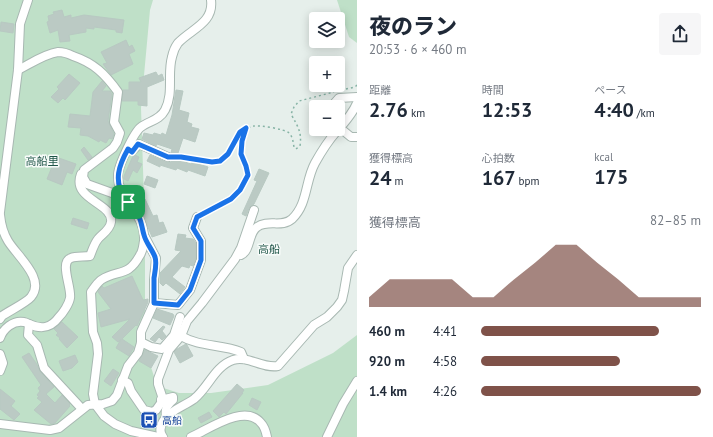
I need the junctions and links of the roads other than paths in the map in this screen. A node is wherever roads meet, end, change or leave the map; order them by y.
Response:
1 (28, 0) edge
2 (211, 0) edge
3 (18, 70) junction
4 (357, 97) edge
5 (337, 100) edge
6 (357, 103) edge
7 (345, 122) edge
8 (345, 132) edge
9 (334, 136) edge
10 (357, 137) edge
11 (128, 149) junction
12 (168, 157) road end
13 (84, 170) junction
14 (128, 202) junction
15 (254, 210) dead end
16 (0, 214) edge
17 (197, 217) road end
18 (144, 235) junction
19 (357, 256) edge
20 (235, 259) junction
21 (154, 303) junction
22 (180, 317) dead end
23 (0, 319) edge
24 (29, 324) junction
25 (181, 336) junction
26 (0, 338) edge
27 (141, 342) junction
28 (0, 354) edge
29 (244, 359) junction
30 (0, 371) edge
31 (122, 380) junction
32 (357, 381) edge
33 (161, 400) junction
34 (95, 404) junction
35 (82, 409) junction
36 (166, 418) junction
37 (0, 424) edge
38 (49, 434) edge
39 (157, 436) edge
40 (191, 437) edge
41 (268, 437) edge
42 (327, 437) edge

1 - 3 street
2 - 11 street
3 - 13 street
3 - 16 street
4 - 5 street
6 - 7 street
8 - 10 street
9 - 20 street
11 - 12 street
11 - 14 street
13 - 14 street
13 - 24 street
14 - 18 street
15 - 20 street
16 - 23 street
17 - 21 street
18 - 21 street
18 - 34 street
19 - 29 street
20 - 25 street
21 - 27 street
22 - 27 street
24 - 26 street
24 - 35 street
25 - 29 street
25 - 33 street
27 - 31 street
28 - 30 street
29 - 36 street
31 - 33 street
31 - 34 street
32 - 42 street
33 - 36 street
34 - 35 street
34 - 39 street
35 - 38 street
36 - 39 street
37 - 38 street
40 - 41 street

